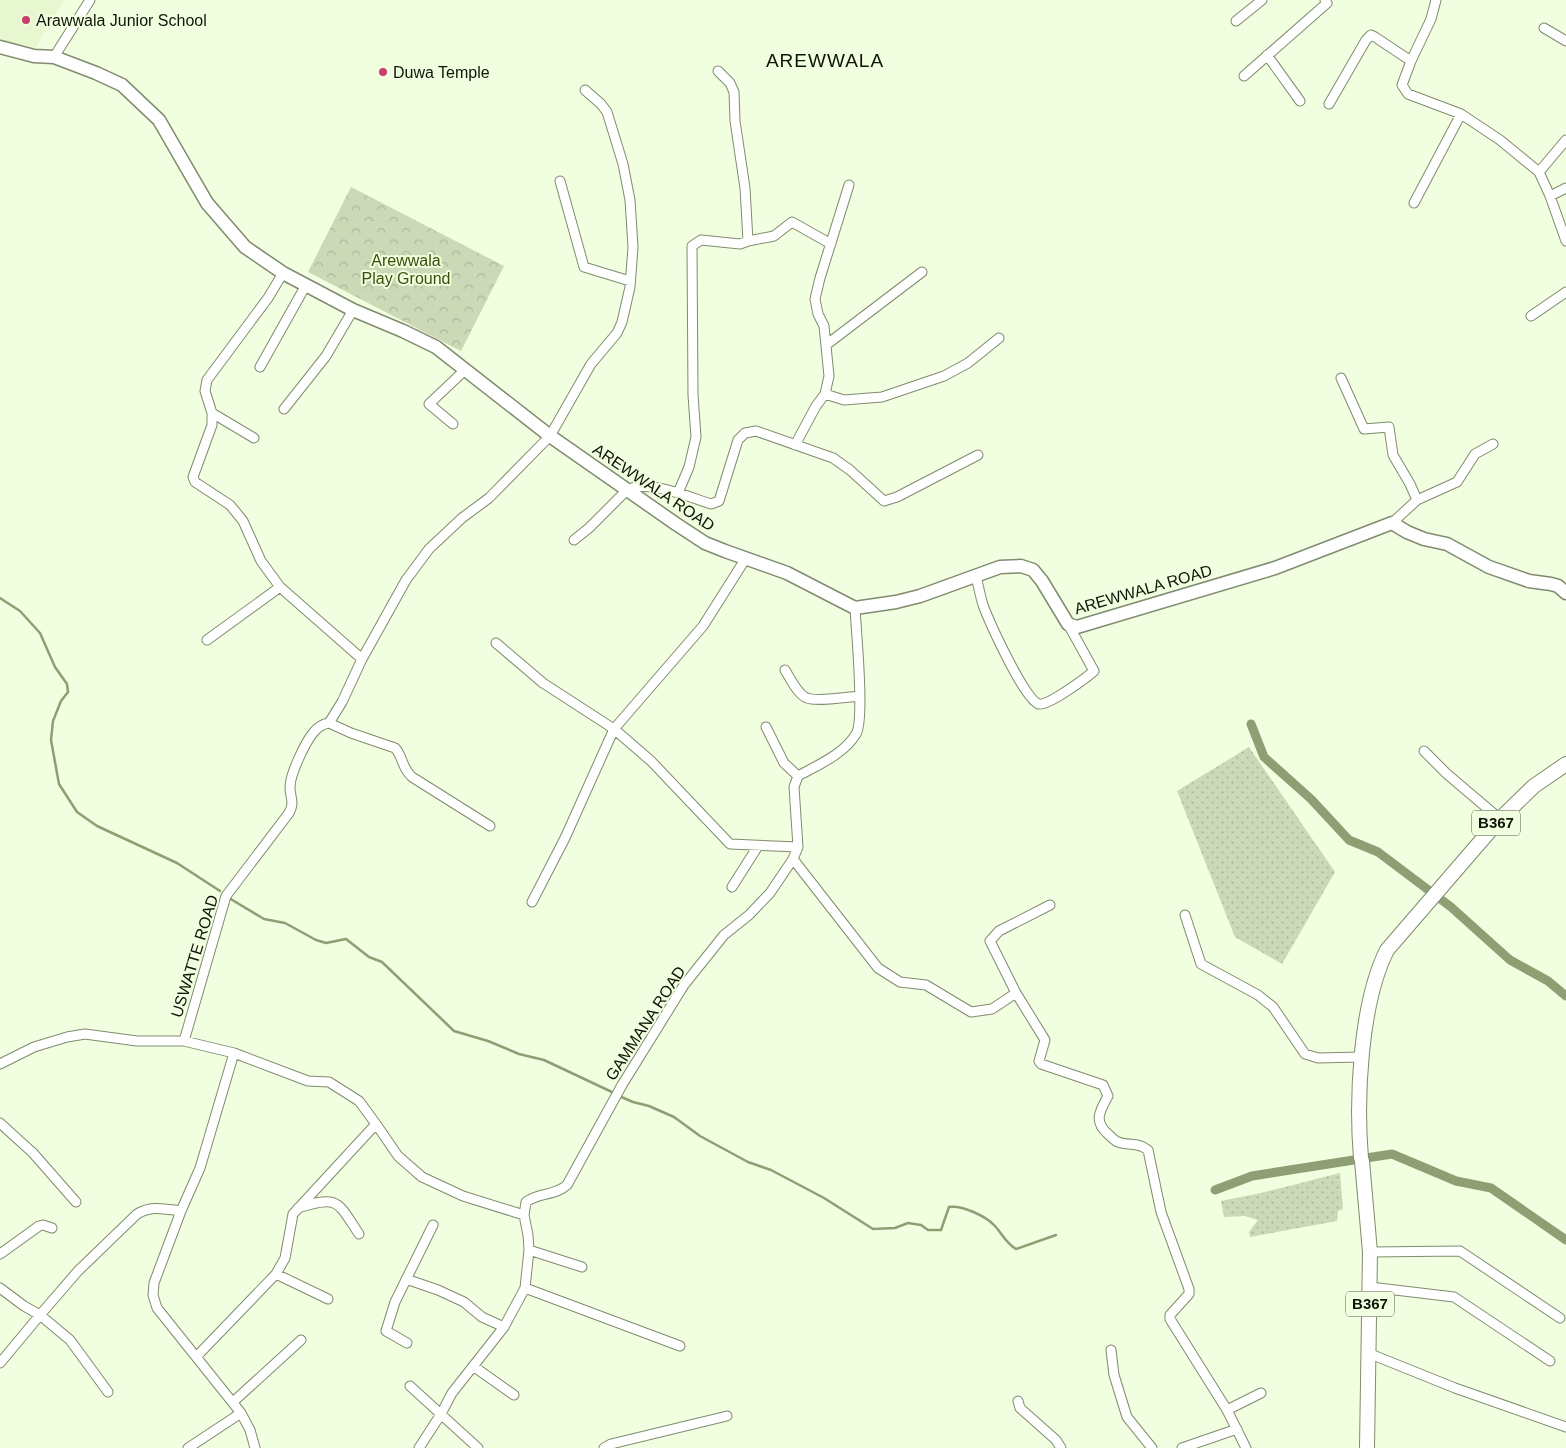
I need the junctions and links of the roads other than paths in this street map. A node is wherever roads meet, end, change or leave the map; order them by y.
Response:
1 (90, 0) edge
2 (1262, 0) edge
3 (1325, 0) edge
4 (1436, 0) edge
5 (1236, 21) dead end
6 (1544, 28) dead end
7 (1566, 41) edge
8 (0, 47) edge
9 (1267, 55) junction
10 (54, 57) junction
11 (1411, 62) junction
12 (718, 71) dead end
13 (1244, 76) dead end
14 (585, 90) dead end
15 (1300, 101) dead end
16 (1328, 104) dead end
17 (1460, 114) junction
18 (1566, 140) edge
19 (1538, 172) junction
20 (560, 181) dead end
21 (849, 185) dead end
22 (1566, 188) edge
23 (1550, 196) junction
24 (1414, 203) dead end
25 (1565, 237) edge
26 (748, 241) junction
27 (831, 244) junction
28 (922, 272) dead end
29 (283, 273) junction
30 (630, 281) junction
31 (306, 285) junction
32 (1566, 292) edge
33 (353, 310) junction
34 (1531, 316) dead end
35 (999, 338) dead end
36 (826, 345) junction
37 (260, 367) dead end
38 (466, 369) junction
39 (1342, 378) dead end
40 (825, 394) junction
41 (284, 409) dead end
42 (212, 413) junction
43 (453, 424) dead end
44 (550, 436) junction
45 (254, 438) dead end
46 (1493, 444) dead end
47 (795, 445) junction
48 (978, 455) dead end
49 (627, 490) junction
50 (678, 493) junction
51 (1417, 500) junction
52 (1392, 522) junction
53 (574, 540) dead end
54 (746, 558) junction
55 (976, 575) junction
56 (280, 587) junction
57 (1566, 594) edge
58 (855, 608) junction
59 (1068, 624) junction
60 (207, 640) dead end
61 (496, 643) dead end
62 (362, 659) junction
63 (785, 670) dead end
64 (860, 696) junction
65 (329, 723) junction
66 (766, 727) dead end
67 (614, 729) junction
68 (1424, 751) dead end
69 (1566, 764) edge
70 (798, 776) junction
71 (1500, 818) junction
72 (490, 826) dead end
73 (758, 846) junction
74 (798, 847) junction
75 (793, 859) junction
76 (732, 886) dead end
77 (532, 902) dead end
78 (1050, 905) dead end
79 (1185, 915) dead end
80 (1016, 994) junction
81 (184, 1041) junction
82 (234, 1053) junction
83 (1361, 1057) junction
84 (0, 1064) edge
85 (0, 1123) edge
86 (376, 1124) junction
87 (76, 1202) dead end
88 (298, 1208) junction
89 (181, 1210) junction
90 (524, 1216) junction
91 (433, 1225) dead end
92 (52, 1228) dead end
93 (359, 1234) dead end
94 (529, 1250) junction
95 (1370, 1252) junction
96 (0, 1254) edge
97 (582, 1267) dead end
98 (276, 1274) junction
99 (406, 1279) junction
100 (1370, 1287) junction
101 (0, 1288) edge
102 (525, 1288) junction
103 (328, 1300) dead end
104 (40, 1315) junction
105 (1560, 1318) dead end
106 (504, 1327) junction
107 (301, 1340) dead end
108 (407, 1344) dead end
109 (680, 1346) dead end
110 (1111, 1350) dead end
111 (1368, 1353) junction
112 (197, 1356) junction
113 (1550, 1361) dead end
114 (0, 1362) edge
115 (473, 1366) junction
116 (410, 1386) dead end
117 (108, 1392) dead end
118 (1260, 1393) dead end
119 (514, 1395) dead end
120 (1018, 1401) dead end
121 (233, 1402) junction
122 (1227, 1410) junction
123 (241, 1412) junction
124 (441, 1414) junction
125 (727, 1416) dead end
126 (1566, 1427) edge
127 (1237, 1429) junction
128 (188, 1448) edge
129 (256, 1448) edge
130 (419, 1448) edge
131 (478, 1448) edge
132 (604, 1448) edge
133 (1062, 1448) edge
134 (1152, 1448) edge
135 (1182, 1448) edge
136 (1246, 1448) edge
137 (1367, 1448) edge

1 - 10 street
2 - 5 street
3 - 9 street
4 - 11 street
6 - 7 street
8 - 10 street, AREWWALA ROAD
9 - 13 street
9 - 15 street
10 - 29 street, AREWWALA ROAD
11 - 16 street
11 - 17 street
12 - 26 street
14 - 30 street, USWATTE ROAD
17 - 19 street
17 - 24 street
18 - 19 street
19 - 23 street
20 - 30 street
21 - 27 street
22 - 23 street
23 - 25 street
26 - 27 street
26 - 50 street
27 - 36 street
28 - 36 street
29 - 31 street, AREWWALA ROAD
29 - 42 street
30 - 44 street, USWATTE ROAD
31 - 33 street, AREWWALA ROAD
31 - 37 street
32 - 34 street
33 - 38 street, AREWWALA ROAD
33 - 41 street
35 - 40 street
36 - 40 street
38 - 43 street
38 - 44 street, AREWWALA ROAD
39 - 51 street
40 - 47 street
42 - 45 street
42 - 56 street
44 - 49 street, AREWWALA ROAD
44 - 62 street, USWATTE ROAD
46 - 51 street
47 - 48 street
47 - 50 street
49 - 50 street
49 - 53 street
49 - 54 street, AREWWALA ROAD
51 - 52 street
52 - 57 street
52 - 59 street, AREWWALA ROAD
54 - 58 street, AREWWALA ROAD
54 - 67 street
55 - 58 street, AREWWALA ROAD
55 - 59 street, AREWWALA ROAD
55 - 59 street
56 - 60 street
56 - 62 street
58 - 64 street
61 - 67 street
62 - 65 street, USWATTE ROAD
63 - 64 street
64 - 70 street
65 - 72 street
65 - 81 street, USWATTE ROAD
66 - 70 street
67 - 73 street
67 - 77 street
68 - 71 street
69 - 71 main road, B367
70 - 74 street, GAMMANA ROAD
71 - 83 main road, B367
73 - 74 street
73 - 76 street
74 - 75 street, GAMMANA ROAD
75 - 80 street
75 - 90 street, GAMMANA ROAD
78 - 80 street
79 - 83 street
80 - 122 street
81 - 82 street
81 - 84 street
82 - 86 street
82 - 89 street
83 - 95 main road, B367
85 - 87 street
86 - 88 street
86 - 90 street
88 - 93 street
88 - 98 street
89 - 104 street
89 - 112 street
90 - 94 street
91 - 99 street
92 - 96 street
94 - 97 street
94 - 102 street
95 - 100 main road, B367
95 - 105 street
98 - 103 street
98 - 112 street
99 - 106 street
99 - 108 street
100 - 111 main road, B367
100 - 113 street
101 - 104 street
102 - 106 street
102 - 109 street
104 - 114 street
104 - 117 street
106 - 115 street
107 - 121 street
110 - 134 street
111 - 126 street
111 - 137 main road, B367
112 - 121 street
115 - 119 street
115 - 124 street
116 - 124 street
118 - 122 street
120 - 133 street
121 - 123 street
122 - 127 street
123 - 128 street
123 - 129 street
124 - 130 street
124 - 131 street
125 - 132 street
127 - 135 street
127 - 136 street

